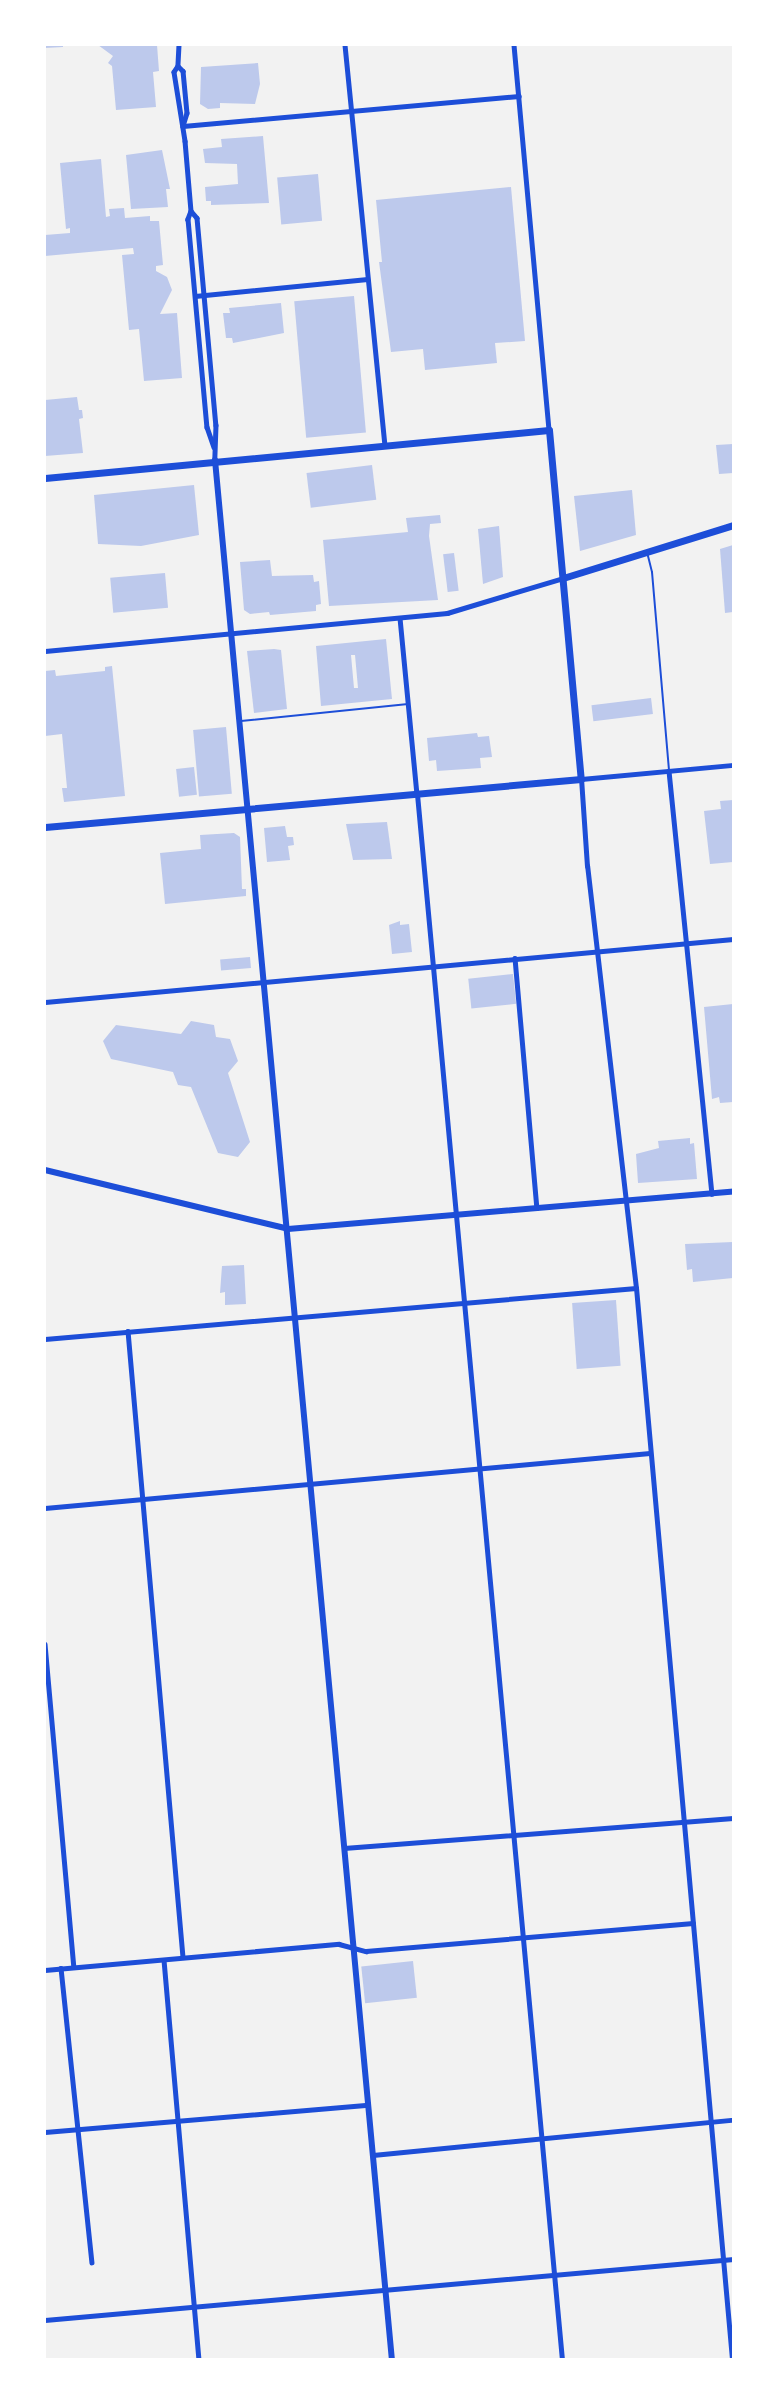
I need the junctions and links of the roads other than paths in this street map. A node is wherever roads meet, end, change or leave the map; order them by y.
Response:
1 (172, 45) edge
2 (345, 45) edge
3 (514, 45) edge
4 (177, 48) edge
5 (178, 66) junction
6 (519, 96) junction
7 (352, 112) junction
8 (183, 126) junction
9 (191, 211) junction
10 (367, 279) junction
11 (204, 295) junction
12 (195, 296) junction
13 (549, 430) junction
14 (385, 445) junction
15 (214, 447) junction
16 (215, 460) junction
17 (45, 478) edge
18 (733, 525) edge
19 (647, 552) junction
20 (563, 578) junction
21 (400, 618) junction
22 (233, 634) junction
23 (45, 651) edge
24 (408, 705) junction
25 (241, 721) junction
26 (733, 765) edge
27 (669, 771) junction
28 (581, 779) junction
29 (417, 794) junction
30 (249, 809) junction
31 (45, 827) edge
32 (733, 939) edge
33 (687, 944) junction
34 (597, 950) junction
35 (515, 958) junction
36 (431, 967) junction
37 (264, 983) junction
38 (45, 1002) edge
39 (45, 1170) edge
40 (733, 1192) edge
41 (712, 1194) junction
42 (626, 1201) junction
43 (537, 1208) junction
44 (454, 1216) junction
45 (288, 1229) junction
46 (636, 1288) junction
47 (465, 1302) junction
48 (296, 1319) junction
49 (128, 1331) junction
50 (45, 1339) edge
51 (650, 1453) junction
52 (482, 1468) junction
53 (312, 1484) junction
54 (143, 1499) junction
55 (45, 1508) edge
56 (45, 1644) edge
57 (733, 1818) edge
58 (682, 1822) junction
59 (513, 1836) junction
60 (344, 1848) junction
61 (693, 1923) junction
62 (522, 1937) junction
63 (353, 1947) junction
64 (183, 1957) junction
65 (164, 1960) junction
66 (74, 1967) junction
67 (61, 1968) junction
68 (45, 1970) edge
69 (368, 2105) junction
70 (175, 2119) junction
71 (733, 2120) edge
72 (710, 2123) junction
73 (77, 2128) junction
74 (45, 2132) edge
75 (542, 2138) junction
76 (373, 2155) junction
77 (733, 2259) edge
78 (723, 2260) junction
79 (92, 2262) dead end
80 (554, 2274) junction
81 (384, 2288) junction
82 (193, 2306) junction
83 (45, 2320) edge
84 (199, 2359) edge
85 (392, 2359) edge
86 (562, 2359) edge
87 (732, 2359) edge

1 - 4 street
2 - 7 street
3 - 6 street
4 - 5 street
5 - 8 street
5 - 8 street
6 - 7 street
6 - 13 street
7 - 8 street
7 - 10 street
8 - 9 street
9 - 11 street
9 - 12 street
10 - 11 street
10 - 14 street
11 - 12 street
11 - 15 street
12 - 15 street
13 - 14 main road
13 - 20 main road
14 - 16 main road
15 - 16 street
16 - 17 main road
16 - 22 main road
18 - 19 main road
19 - 20 main road
19 - 27 lane
20 - 21 street
20 - 28 main road
21 - 22 street
21 - 24 street
22 - 23 street
22 - 25 main road
24 - 25 lane
24 - 29 street
25 - 30 main road
26 - 27 street
27 - 28 street
27 - 33 street
28 - 29 main road
28 - 34 street
29 - 30 main road
29 - 36 street
30 - 31 main road
30 - 37 main road
32 - 33 street
33 - 34 street
33 - 41 street
34 - 35 street
34 - 42 street
35 - 36 street
35 - 43 street
36 - 37 street
36 - 44 street
37 - 38 street
37 - 45 main road
39 - 45 main road
40 - 41 main road
41 - 42 main road
42 - 43 main road
42 - 46 street
43 - 44 main road
44 - 45 main road
44 - 47 street
45 - 48 main road
46 - 47 street
46 - 51 street
47 - 48 street
47 - 52 street
48 - 49 street
48 - 53 main road
49 - 50 street
49 - 54 street
51 - 52 street
51 - 58 street
52 - 53 street
52 - 59 street
53 - 54 street
53 - 60 main road
54 - 55 street
54 - 64 street
56 - 66 street
57 - 58 street
58 - 59 street
58 - 61 street
59 - 60 street
59 - 62 street
60 - 63 main road
61 - 62 street
61 - 72 street
62 - 63 street
62 - 75 street
63 - 64 street
63 - 69 main road
64 - 65 street
65 - 66 street
65 - 70 street
66 - 67 street
67 - 68 street
67 - 73 street
69 - 70 street
69 - 76 main road
70 - 73 street
70 - 82 street
71 - 72 street
72 - 75 street
72 - 78 street
73 - 74 street
73 - 79 street
75 - 76 street
75 - 80 street
76 - 81 main road
77 - 78 street
78 - 80 street
78 - 87 street
80 - 81 street
80 - 86 street
81 - 82 street
81 - 85 main road
82 - 83 street
82 - 84 street

